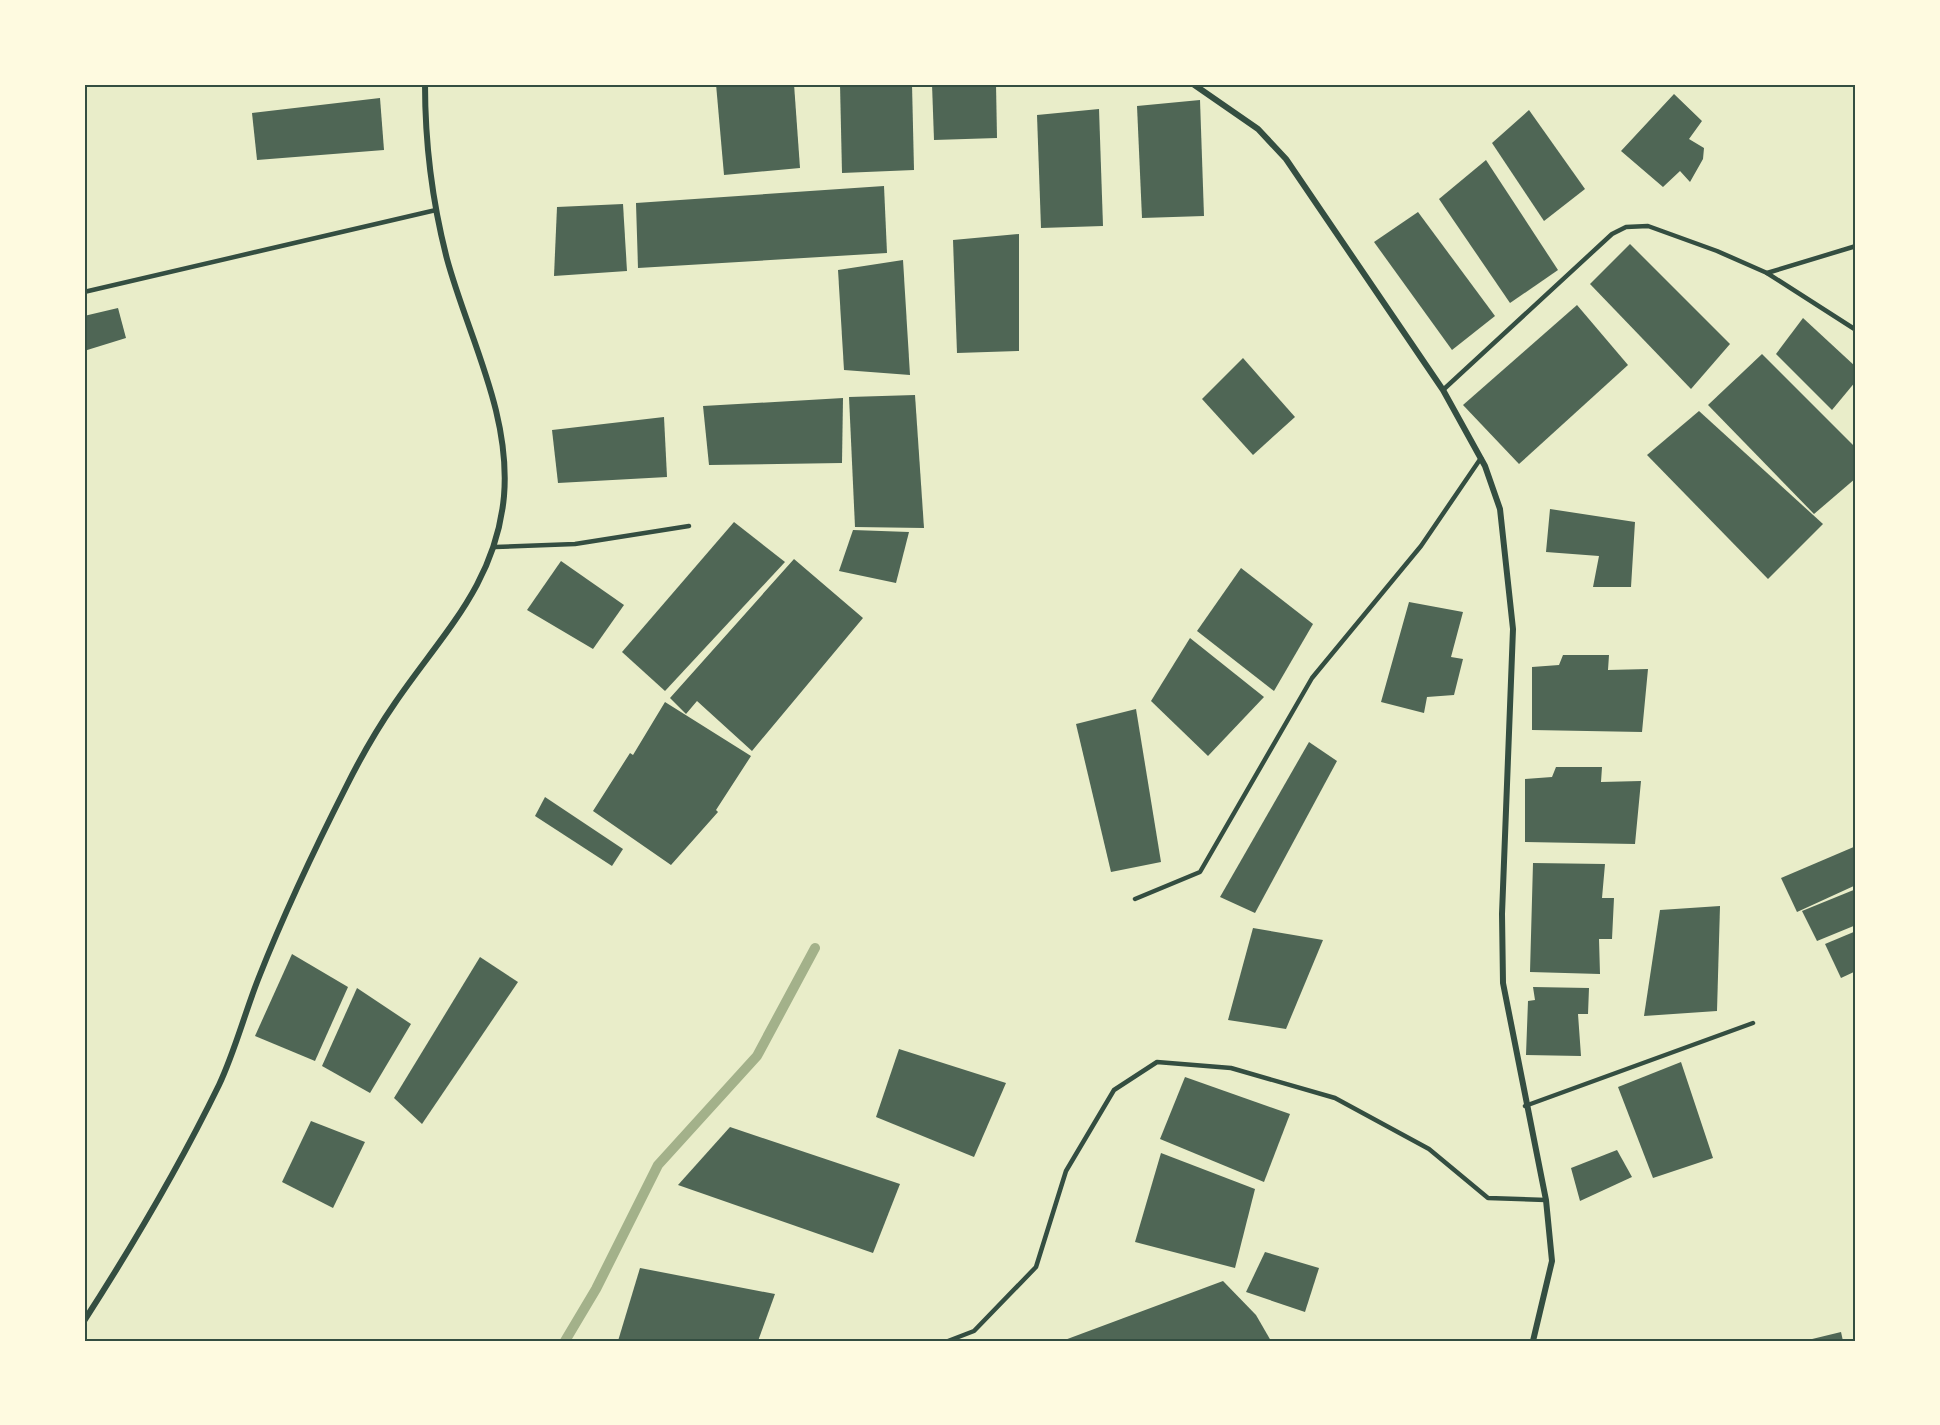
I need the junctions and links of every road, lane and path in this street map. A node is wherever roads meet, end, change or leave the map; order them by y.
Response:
1 (425, 84) edge
2 (1193, 84) edge
3 (436, 210) junction
4 (1856, 246) edge
5 (1767, 273) junction
6 (84, 291) edge
7 (1856, 330) edge
8 (1443, 390) junction
9 (1481, 458) junction
10 (689, 526) dead end
11 (495, 547) junction
12 (1135, 899) dead end
13 (1753, 1023) dead end
14 (1525, 1106) junction
15 (1546, 1200) junction
16 (84, 1321) edge
17 (948, 1341) edge
18 (1533, 1341) edge

1 - 3 street
2 - 8 street
3 - 6 lane
3 - 11 street
4 - 5 lane
5 - 7 lane
5 - 8 lane
8 - 9 street
9 - 12 lane
9 - 14 street
10 - 11 lane
11 - 16 street
13 - 14 lane
14 - 15 street
15 - 17 lane
15 - 18 street

